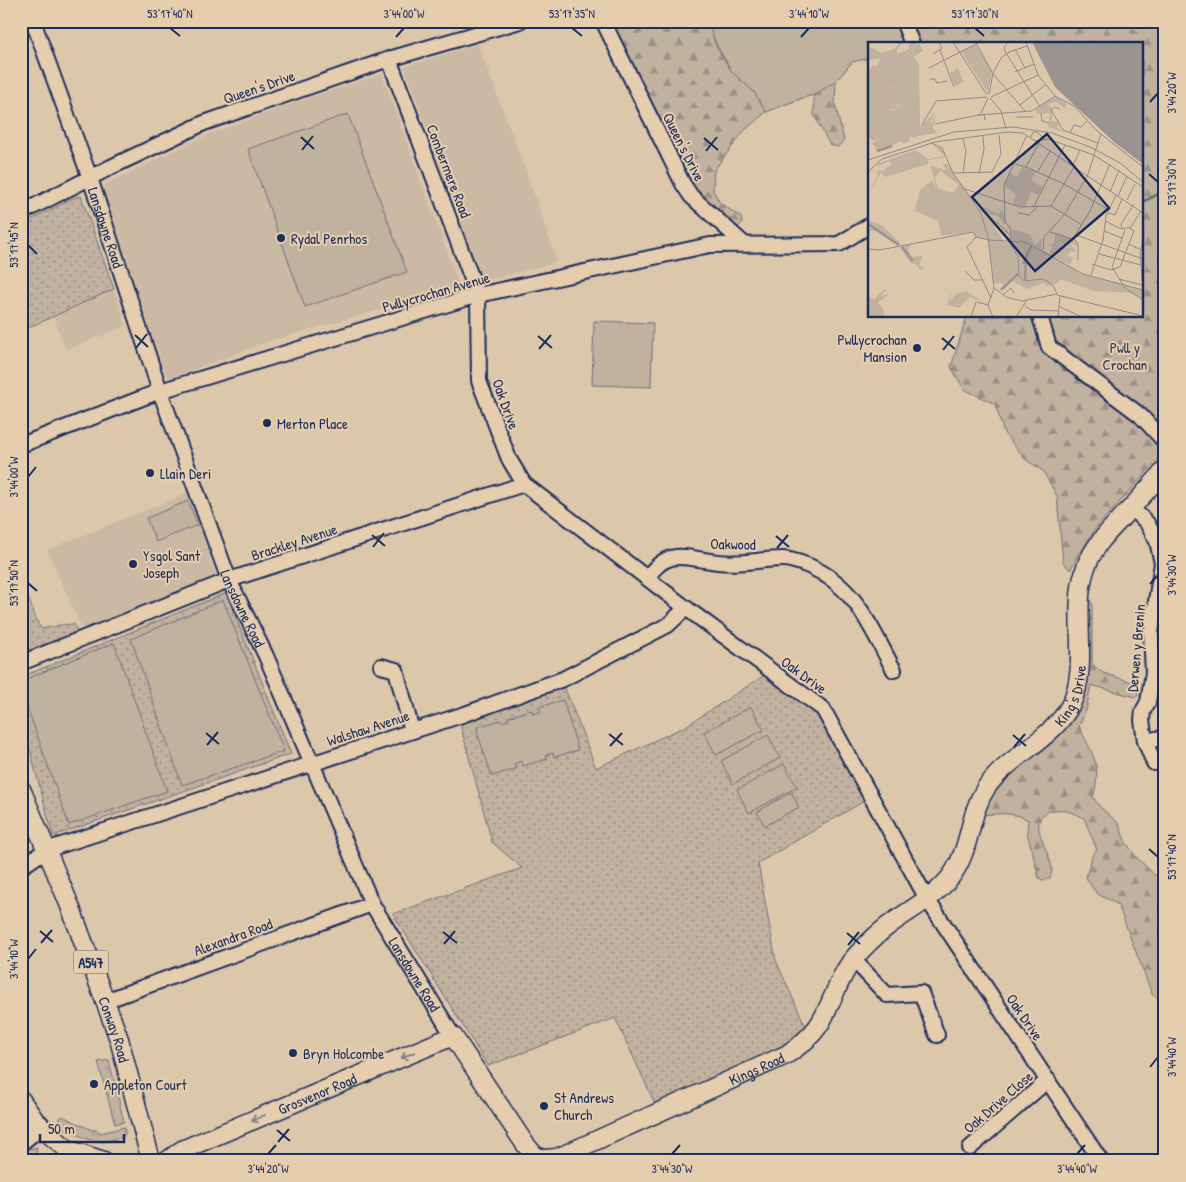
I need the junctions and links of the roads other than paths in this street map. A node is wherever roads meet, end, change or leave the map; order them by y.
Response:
1 (33, 21) edge
2 (520, 21) edge
3 (603, 21) edge
4 (904, 21) edge
5 (911, 42) edge
6 (389, 59) junction
7 (90, 178) junction
8 (21, 214) edge
9 (868, 226) edge
10 (744, 244) junction
11 (478, 295) junction
12 (1041, 318) edge
13 (160, 392) junction
14 (1165, 442) edge
15 (21, 445) edge
16 (1165, 470) edge
17 (524, 484) junction
18 (1131, 507) junction
19 (647, 578) junction
20 (229, 580) junction
21 (686, 608) junction
22 (21, 663) edge
23 (381, 666) dead end
24 (894, 670) dead end
25 (412, 731) junction
26 (1162, 738) dead end
27 (1145, 740) junction
28 (312, 763) junction
29 (1154, 763) dead end
30 (21, 789) edge
31 (46, 850) junction
32 (21, 867) edge
33 (927, 899) junction
34 (372, 904) junction
35 (854, 959) junction
36 (105, 1001) junction
37 (937, 1035) dead end
38 (453, 1036) junction
39 (1048, 1080) junction
40 (21, 1100) edge
41 (38, 1125) junction
42 (21, 1139) edge
43 (146, 1141) junction
44 (970, 1148) dead end
45 (182, 1150) junction
46 (67, 1155) edge
47 (533, 1158) edge
48 (103, 1160) edge
49 (121, 1161) edge
50 (151, 1161) edge
51 (167, 1161) edge
52 (1101, 1161) edge

1 - 7 street, Lansdowne Road
2 - 6 street, Queen's Drive
3 - 10 street, Queen's Drive
4 - 5 street
6 - 7 street, Queen's Drive
6 - 11 street, Combermere Road
7 - 8 street, Queen's Drive
7 - 13 street, Lansdowne Road
9 - 10 street, Pwllycrochan Avenue
10 - 11 street, Pwllycrochan Avenue
11 - 13 street, Pwllycrochan Avenue
11 - 17 street, Oak Drive
12 - 14 street
13 - 15 street, Pwllycrochan Avenue
13 - 20 street, Lansdowne Road
16 - 18 main road, King's Drive
17 - 19 street, Oak Drive
17 - 20 street, Brackley Avenue
18 - 27 street, Derwen y Brenin
18 - 33 main road, King's Drive
19 - 21 street, Oak Drive
19 - 24 street, Oakwood
20 - 22 street, Brackley Avenue
20 - 28 street, Lansdowne Road
21 - 25 street, Walshaw Avenue
21 - 33 street, Oak Drive
23 - 25 street
25 - 28 street, Walshaw Avenue
26 - 27 street
27 - 29 street, Derwen y Brenin
28 - 31 street, Walshaw Avenue
28 - 34 street, Lansdowne Road
30 - 31 main road, Conway Road / A547
31 - 32 street, Walshaw Avenue
31 - 36 main road, Conway Road / A547
33 - 35 main road, Kings Road
33 - 39 street, Oak Drive
34 - 36 street, Alexandra Road
34 - 38 street, Lansdowne Road
35 - 37 street
35 - 47 main road, Kings Road
36 - 43 main road, Conway Road / A547
38 -> 45 main road, Grosvenor Road
38 - 47 main road, Lansdowne Road
39 - 44 street, Oak Drive Close
39 - 52 street, Oak Drive
40 - 41 main road
41 - 42 highway
41 - 46 main road
43 - 45 main road, Grosvenor Road
43 - 50 main road, Conway Road / A547
45 - 51 main road, Grosvenor Road
46 - 48 main road
48 - 49 main road

